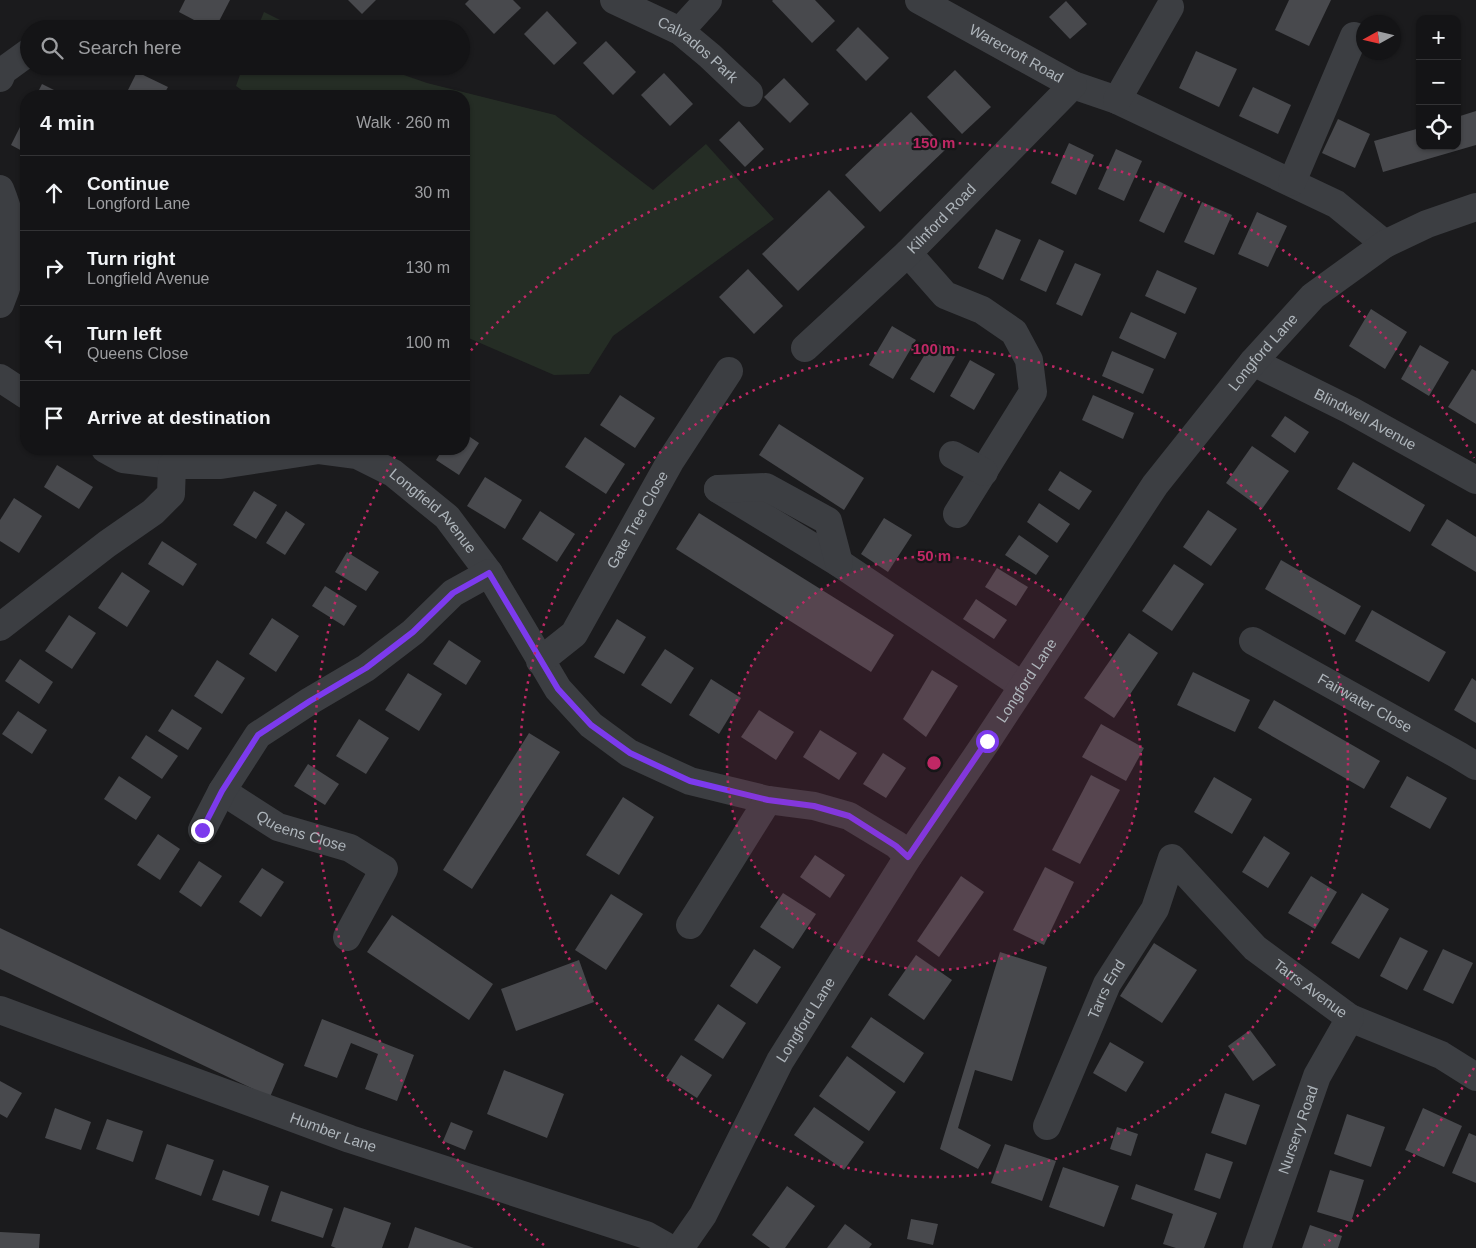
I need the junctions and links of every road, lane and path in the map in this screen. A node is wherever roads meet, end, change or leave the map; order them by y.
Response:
1 (614, 0) edge
2 (708, 0) edge
3 (919, 0) edge
4 (1170, 7) dead end
5 (680, 31) junction
6 (1354, 36) dead end
7 (20, 59) edge
8 (0, 78) edge
9 (1073, 85) junction
10 (748, 93) dead end
11 (1117, 100) junction
12 (1292, 182) junction
13 (0, 189) edge
14 (1476, 207) edge
15 (1385, 244) junction
16 (908, 253) junction
17 (0, 304) edge
18 (805, 348) dead end
19 (1253, 362) junction
20 (729, 371) dead end
21 (0, 378) edge
22 (20, 391) edge
23 (116, 455) edge
24 (286, 455) edge
25 (356, 455) edge
26 (953, 455) dead end
27 (172, 466) junction
28 (984, 472) junction
29 (1476, 480) edge
30 (957, 514) dead end
31 (839, 563) dead end
32 (489, 573) junction
33 (0, 627) edge
34 (1253, 641) dead end
35 (540, 661) junction
36 (1023, 686) junction
37 (1476, 766) edge
38 (222, 791) junction
39 (768, 800) junction
40 (202, 830) dead end
41 (908, 857) junction
42 (1172, 858) joint
43 (690, 926) dead end
44 (347, 937) dead end
45 (0, 1010) edge
46 (1350, 1018) junction
47 (1476, 1077) edge
48 (1048, 1126) dead end
49 (669, 1248) edge
50 (680, 1248) edge
51 (1257, 1248) edge

1 - 5 street, Calvados Park
2 - 5 street
3 - 9 street, Warecroft Road
4 - 11 street
5 - 10 street, Calvados Park
6 - 12 street
7 - 8 street
9 - 11 street, Warecroft Road
9 - 16 street, Kilnford Road
11 - 12 street, Warecroft Road
12 - 15 street, Warecroft Road
13 - 17 street
14 - 15 street, Longford Lane
15 - 19 street, Longford Lane
16 - 18 street, Kilnford Road
16 - 28 street
19 - 29 street, Blindwell Avenue
19 - 36 street, Longford Lane
20 - 35 street, Gate Tree Close
21 - 22 street
23 - 27 street, Longfield Avenue
24 - 27 street, Longfield Avenue
25 - 32 street, Longfield Avenue
26 - 28 street
27 - 33 street
28 - 30 street
31 - 36 street
32 - 35 street, Longfield Avenue
32 - 38 street
34 - 37 street, Fairwater Close
35 - 39 street, Longfield Avenue
36 - 41 street, Longford Lane
38 - 40 street
38 - 44 street, Queens Close
39 - 41 street, Longfield Avenue
39 - 43 street
41 - 50 street, Longford Lane
42 - 46 street, Tarrs Avenue
42 - 48 street, Tarrs End
45 - 49 street, Humber Lane
46 - 47 street, Tarrs Avenue
46 - 51 street, Nursery Road

